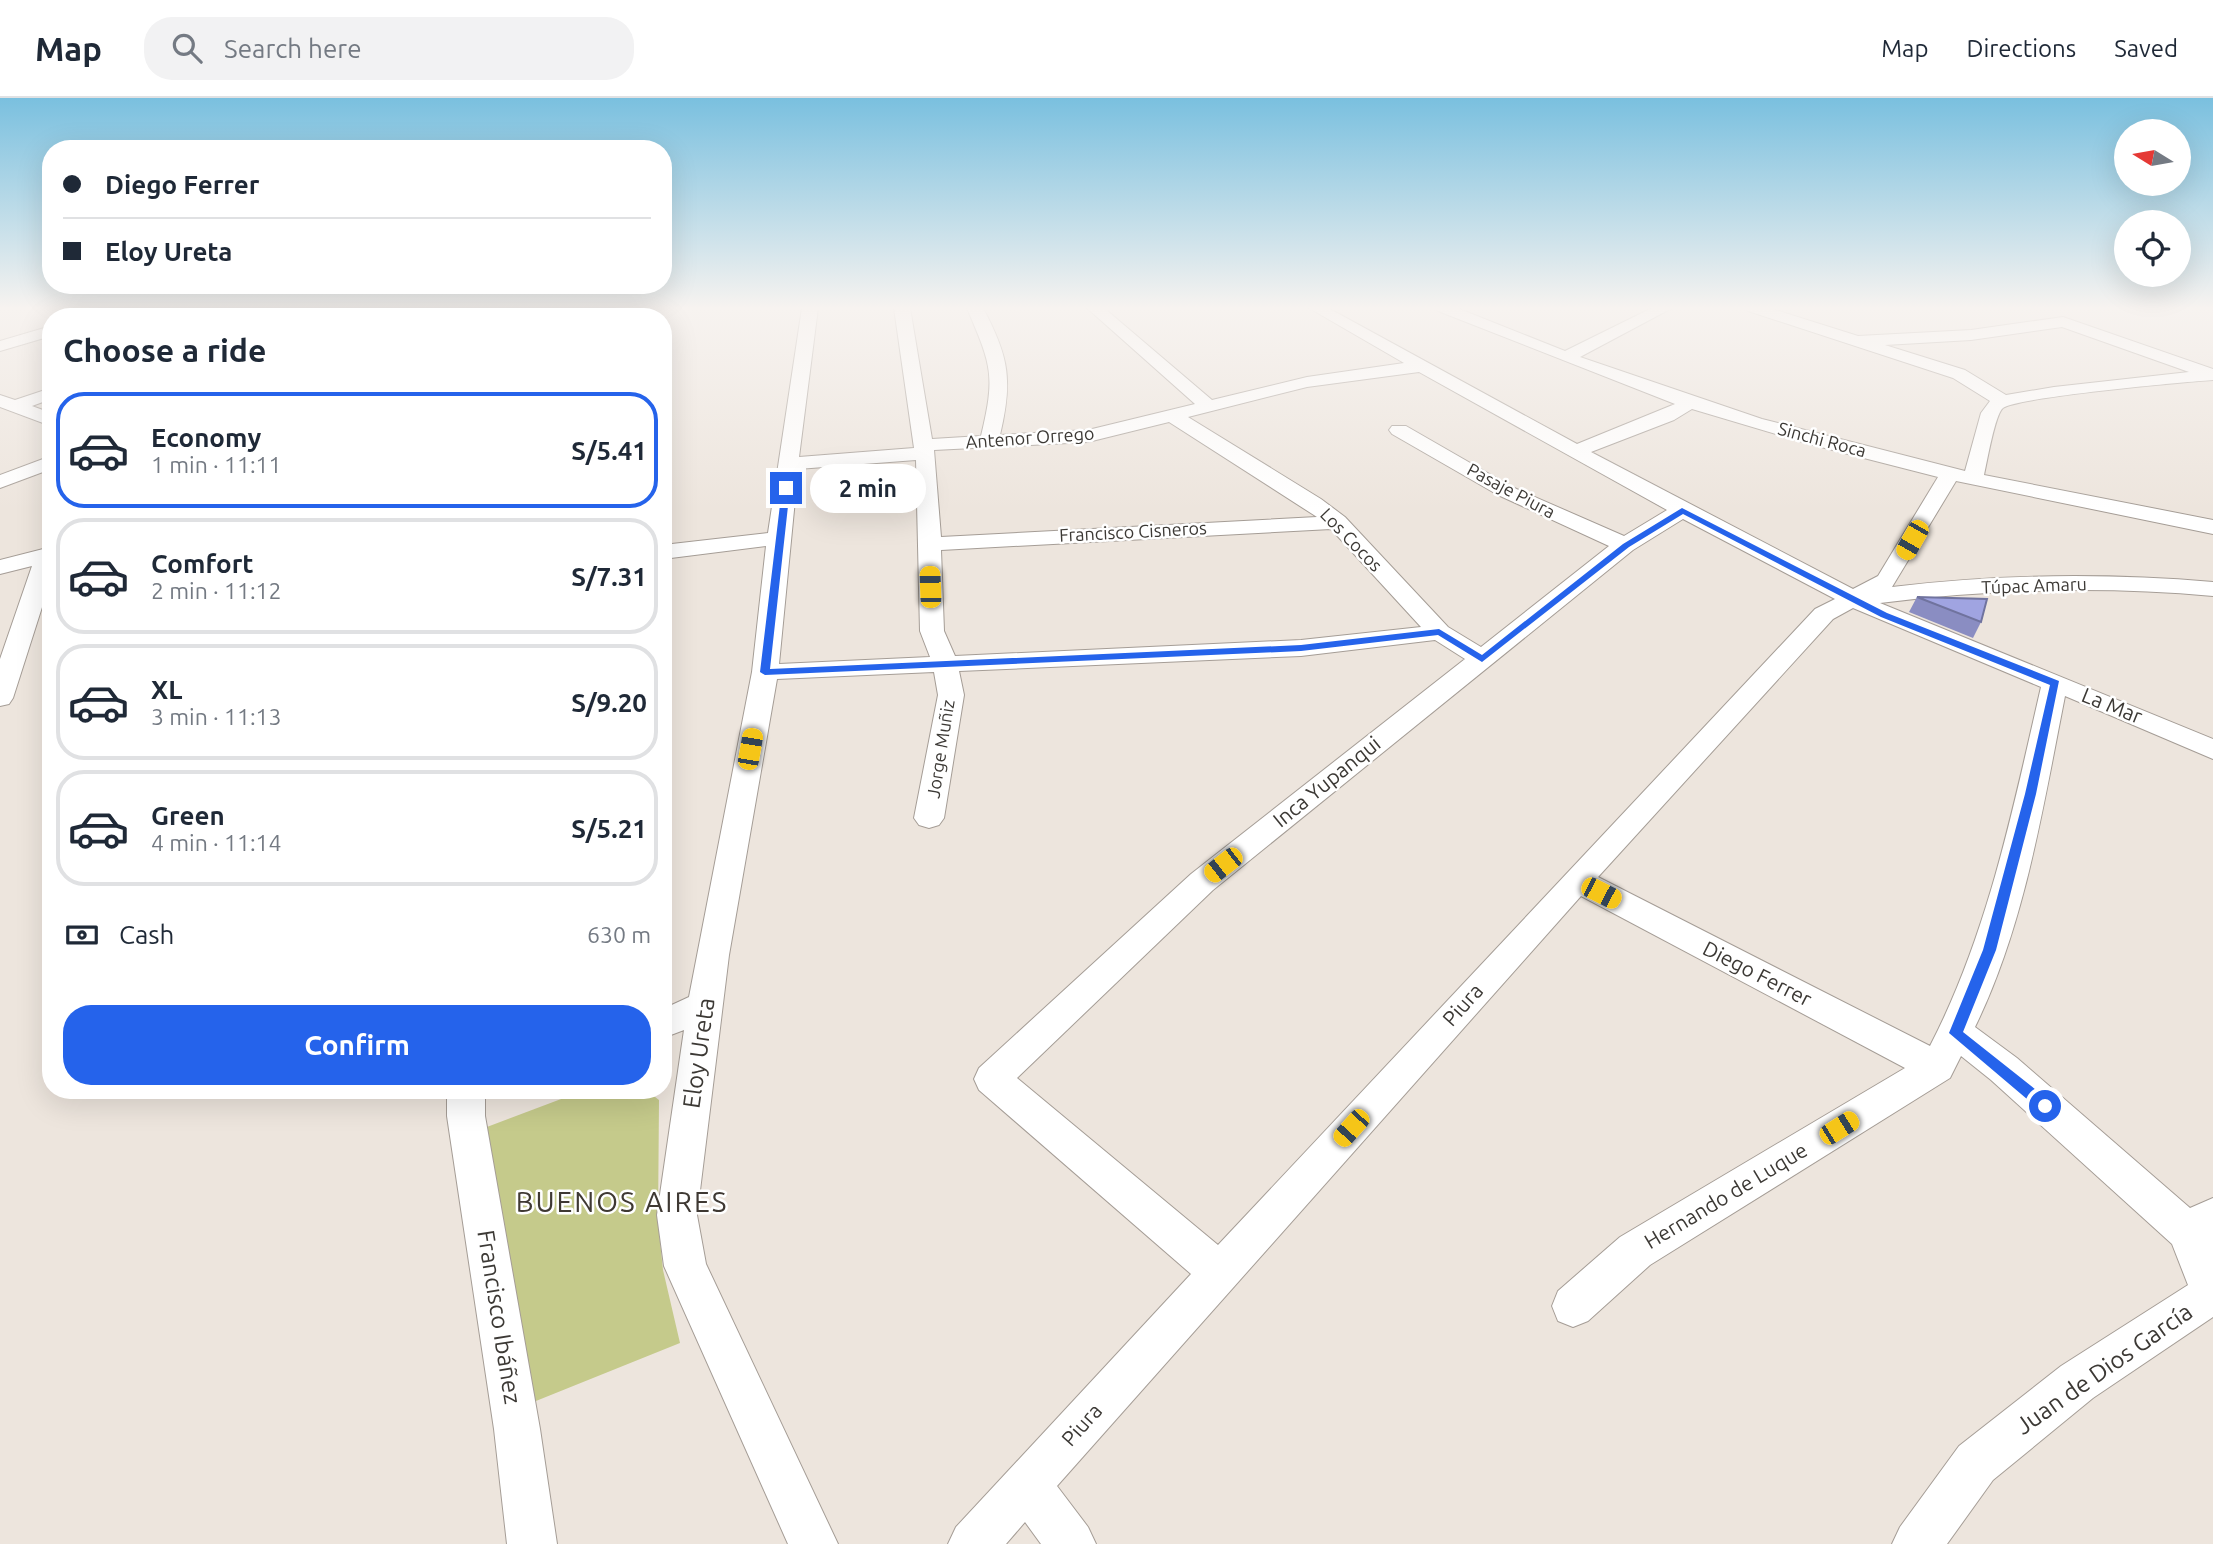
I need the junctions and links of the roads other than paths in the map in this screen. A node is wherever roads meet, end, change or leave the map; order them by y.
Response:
1 (800, 375) edge
2 (913, 375) edge
3 (1001, 375) edge
4 (1173, 375) edge
5 (1352, 375) edge
6 (1439, 375) edge
7 (1616, 375) edge
8 (1961, 375) edge
9 (2209, 375) edge
10 (42, 395) edge
11 (2003, 401) junction
12 (1690, 403) junction
13 (8, 404) edge
14 (1207, 405) junction
15 (1172, 415) junction
16 (42, 417) edge
17 (1399, 430) dead end
18 (989, 442) junction
19 (924, 449) junction
20 (1575, 451) junction
21 (788, 464) junction
22 (42, 466) edge
23 (1951, 473) junction
24 (1973, 478) junction
25 (0, 482) edge
26 (1682, 510) junction
27 (1336, 522) junction
28 (2213, 527) edge
29 (778, 538) junction
30 (929, 544) junction
31 (1626, 545) junction
32 (672, 551) edge
33 (42, 556) edge
34 (0, 567) edge
35 (42, 575) edge
36 (2213, 589) edge
37 (1855, 599) junction
38 (1439, 632) junction
39 (1482, 659) junction
40 (944, 663) junction
41 (765, 672) junction
42 (2055, 683) junction
43 (0, 698) edge
44 (2173, 730) junction
45 (2213, 741) edge
46 (2213, 750) edge
47 (929, 818) dead end
48 (1577, 880) junction
49 (706, 1005) junction
50 (672, 1020) edge
51 (1956, 1033) junction
52 (1937, 1067) junction
53 (471, 1099) edge
54 (2201, 1224) edge
55 (1220, 1273) junction
56 (2213, 1293) edge
57 (1573, 1306) dead end
58 (1027, 1485) junction
59 (532, 1544) edge
60 (813, 1544) edge
61 (973, 1544) edge
62 (1071, 1544) edge
63 (1917, 1544) edge

1 - 21 street, Eloy Ureta
2 - 19 street, Jorge Muñiz
3 - 18 street
4 - 14 street
5 - 14 street, Antenor Orrego
6 - 20 street, La Mar
7 - 12 street, Sinchi Roca
8 - 11 street
9 - 11 street
10 - 13 street
11 - 24 street
12 - 20 street
12 - 23 street, Sinchi Roca
13 - 16 street
14 - 15 street, Antenor Orrego
15 - 18 street, Antenor Orrego
15 - 27 street, Los Cocos
17 - 31 street, Pasaje Piura
18 - 19 street, Antenor Orrego
19 - 21 street, Antenor Orrego
19 - 30 street, Jorge Muñiz
20 - 26 street, La Mar
21 - 29 street, Eloy Ureta
22 - 25 street
23 - 24 street, Sinchi Roca
23 - 37 street, Piura
24 - 28 street, Sinchi Roca
26 - 31 street, Inca Yupanqui
26 - 37 street, La Mar
27 - 30 street, Francisco Cisneros
27 - 38 street, Los Cocos
29 - 32 street
29 - 41 street, Eloy Ureta
30 - 40 street, Jorge Muñiz
31 - 39 street, Inca Yupanqui
33 - 34 street
35 - 43 street
36 - 37 street, Túpac Amaru
37 - 42 street, La Mar
37 - 48 street, Piura
38 - 39 street, Los Cocos
38 - 40 street
39 - 55 street, Inca Yupanqui
40 - 41 street
40 - 47 street, Jorge Muñiz
41 - 49 street, Eloy Ureta
42 - 44 street, La Mar
42 - 51 street, Hernando de Luque
44 - 45 street
44 - 46 street, La Mar
48 - 52 street, Diego Ferrer
48 - 55 street, Piura
49 - 50 street
49 - 60 street, Eloy Ureta
51 - 52 street, Hernando de Luque
51 - 54 street
52 - 57 street, Hernando de Luque
53 - 59 street, Francisco Ibáñez
54 - 56 street
55 - 58 street, Piura
56 - 63 street, Juan de Dios García
58 - 61 street, Piura
58 - 62 street

